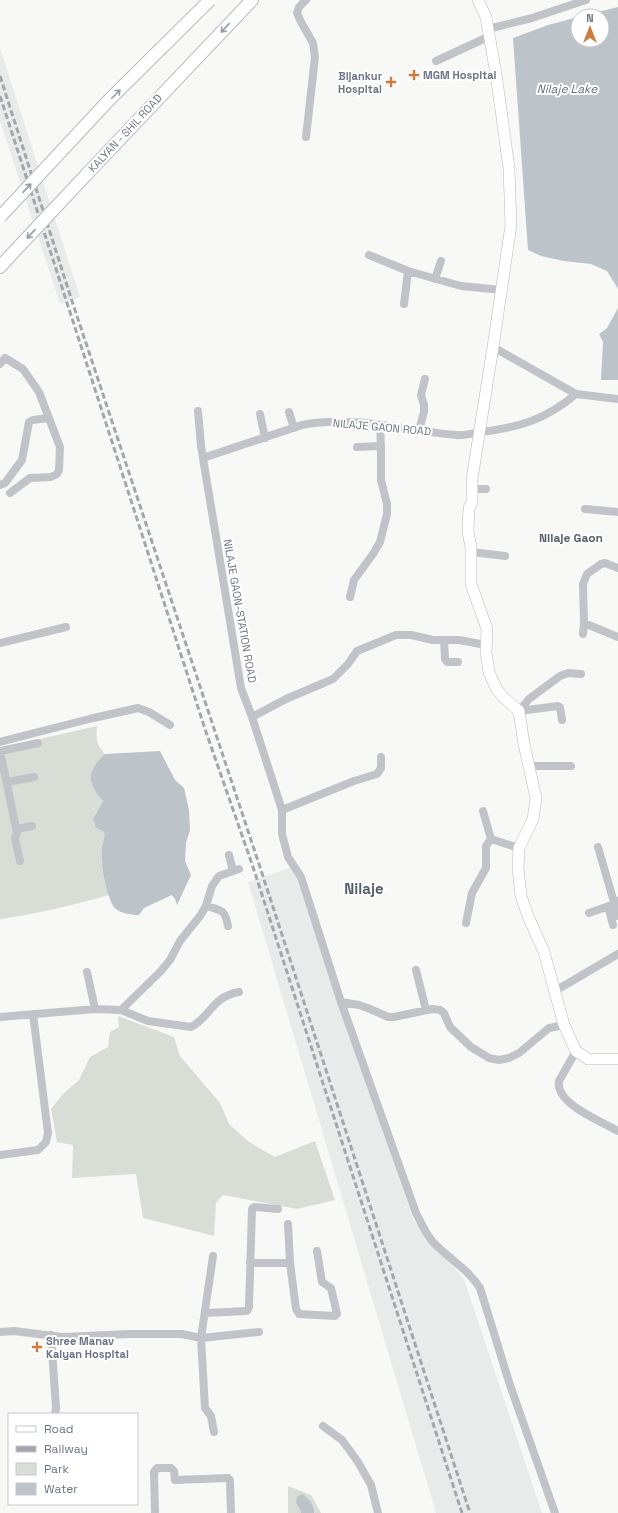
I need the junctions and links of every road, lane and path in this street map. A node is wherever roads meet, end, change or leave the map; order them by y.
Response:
1 (210, 0) edge
2 (252, 0) edge
3 (306, 0) edge
4 (478, 0) edge
5 (586, 0) edge
6 (489, 33) junction
7 (436, 61) dead end
8 (306, 137) dead end
9 (0, 217) edge
10 (369, 255) dead end
11 (441, 260) dead end
12 (0, 267) edge
13 (408, 271) junction
14 (435, 279) junction
15 (502, 290) junction
16 (404, 304) dead end
17 (494, 347) junction
18 (2, 358) edge
19 (425, 379) dead end
20 (576, 394) junction
21 (618, 399) edge
22 (198, 411) dead end
23 (289, 412) dead end
24 (260, 414) dead end
25 (49, 418) junction
26 (380, 425) junction
27 (294, 428) junction
28 (419, 430) junction
29 (478, 433) junction
30 (266, 438) junction
31 (381, 446) junction
32 (357, 447) dead end
33 (203, 458) junction
34 (0, 485) edge
35 (472, 489) junction
36 (486, 489) dead end
37 (10, 493) dead end
38 (585, 509) dead end
39 (618, 512) edge
40 (471, 552) junction
41 (505, 556) dead end
42 (618, 568) edge
43 (350, 597) dead end
44 (584, 623) junction
45 (66, 627) dead end
46 (583, 634) dead end
47 (618, 637) edge
48 (444, 640) junction
49 (0, 643) edge
50 (486, 645) junction
51 (458, 662) dead end
52 (581, 674) dead end
53 (519, 711) junction
54 (252, 717) junction
55 (562, 720) dead end
56 (170, 725) dead end
57 (0, 742) edge
58 (38, 743) dead end
59 (0, 751) edge
60 (381, 757) dead end
61 (530, 766) junction
62 (571, 766) dead end
63 (34, 777) dead end
64 (7, 782) junction
65 (282, 810) junction
66 (483, 811) dead end
67 (32, 826) dead end
68 (16, 829) junction
69 (491, 839) junction
70 (598, 847) dead end
71 (519, 848) junction
72 (229, 855) dead end
73 (20, 861) dead end
74 (614, 903) edge
75 (206, 906) junction
76 (589, 913) dead end
77 (618, 916) edge
78 (466, 923) dead end
79 (613, 925) dead end
80 (228, 926) dead end
81 (618, 954) edge
82 (416, 970) dead end
83 (87, 972) dead end
84 (555, 991) junction
85 (239, 992) dead end
86 (341, 1002) junction
87 (95, 1009) junction
88 (121, 1010) junction
89 (426, 1010) junction
90 (33, 1014) junction
91 (0, 1017) edge
92 (564, 1025) junction
93 (576, 1051) junction
94 (618, 1059) edge
95 (618, 1131) edge
96 (0, 1155) edge
97 (278, 1209) dead end
98 (288, 1224) dead end
99 (317, 1251) dead end
100 (214, 1256) dead end
101 (250, 1263) junction
102 (290, 1263) junction
103 (204, 1313) junction
104 (0, 1332) edge
105 (259, 1332) dead end
106 (51, 1335) junction
107 (201, 1338) junction
108 (55, 1413) edge
109 (323, 1426) dead end
110 (214, 1432) dead end
111 (155, 1513) edge
112 (230, 1513) edge
113 (378, 1513) edge
114 (555, 1513) edge

9 -> 1 main road, bridge
2 -> 12 main road, KALYAN - SHIL ROAD, bridge
3 - 8 street
4 - 6 street
5 - 6 street
6 - 7 street
6 - 15 street
10 - 13 street
11 - 14 street
13 - 14 street
13 - 16 street
14 - 15 street
15 - 17 street
17 - 20 street
17 - 29 street
18 - 25 street
19 - 28 street
20 - 21 street
20 - 29 street, NILAJE GAON ROAD
22 - 33 street, NILAJE GAON-STATION ROAD
23 - 27 street
24 - 30 street
25 - 34 street
25 - 37 street
26 - 27 street, NILAJE GAON ROAD
26 - 28 street, NILAJE GAON ROAD
26 - 31 street
27 - 30 street, NILAJE GAON ROAD
28 - 29 street, NILAJE GAON ROAD
29 - 35 street
30 - 33 street, NILAJE GAON ROAD
31 - 32 street
31 - 43 street
33 - 54 street, NILAJE GAON-STATION ROAD
35 - 36 street
35 - 40 street
38 - 39 street
40 - 41 street
40 - 50 street
42 - 44 street
44 - 46 street
44 - 47 street
45 - 49 street
48 - 50 street
48 - 51 street
48 - 54 street
50 - 53 street
52 - 53 street
53 - 55 street
53 - 61 street
54 - 65 street, NILAJE GAON-STATION ROAD
56 - 57 street
58 - 59 street
59 - 64 street
60 - 65 street
61 - 62 street
61 - 71 street
63 - 64 street
64 - 68 street
65 - 86 street, NILAJE GAON-STATION ROAD
66 - 69 street
67 - 68 street
68 - 73 street
69 - 71 street
69 - 78 street
70 - 74 street
71 - 84 street
72 - 75 street
74 - 76 street
74 - 77 street
74 - 79 street
75 - 80 street
75 - 88 street
81 - 84 street
82 - 89 street
83 - 87 street
84 - 92 street
85 - 88 street
86 - 89 street
86 - 114 street, NILAJE GAON-STATION ROAD
87 - 88 street
87 - 90 street
89 - 92 street
90 - 91 street
90 - 96 street
92 - 93 street
93 - 94 street
93 - 95 street
97 - 101 street
98 - 102 street
99 - 102 street
100 - 103 street
101 - 102 street
101 - 103 street
103 - 107 street
104 - 106 street
105 - 107 street
106 - 107 street
106 - 108 street
107 - 110 street
109 - 113 street
111 - 112 street

